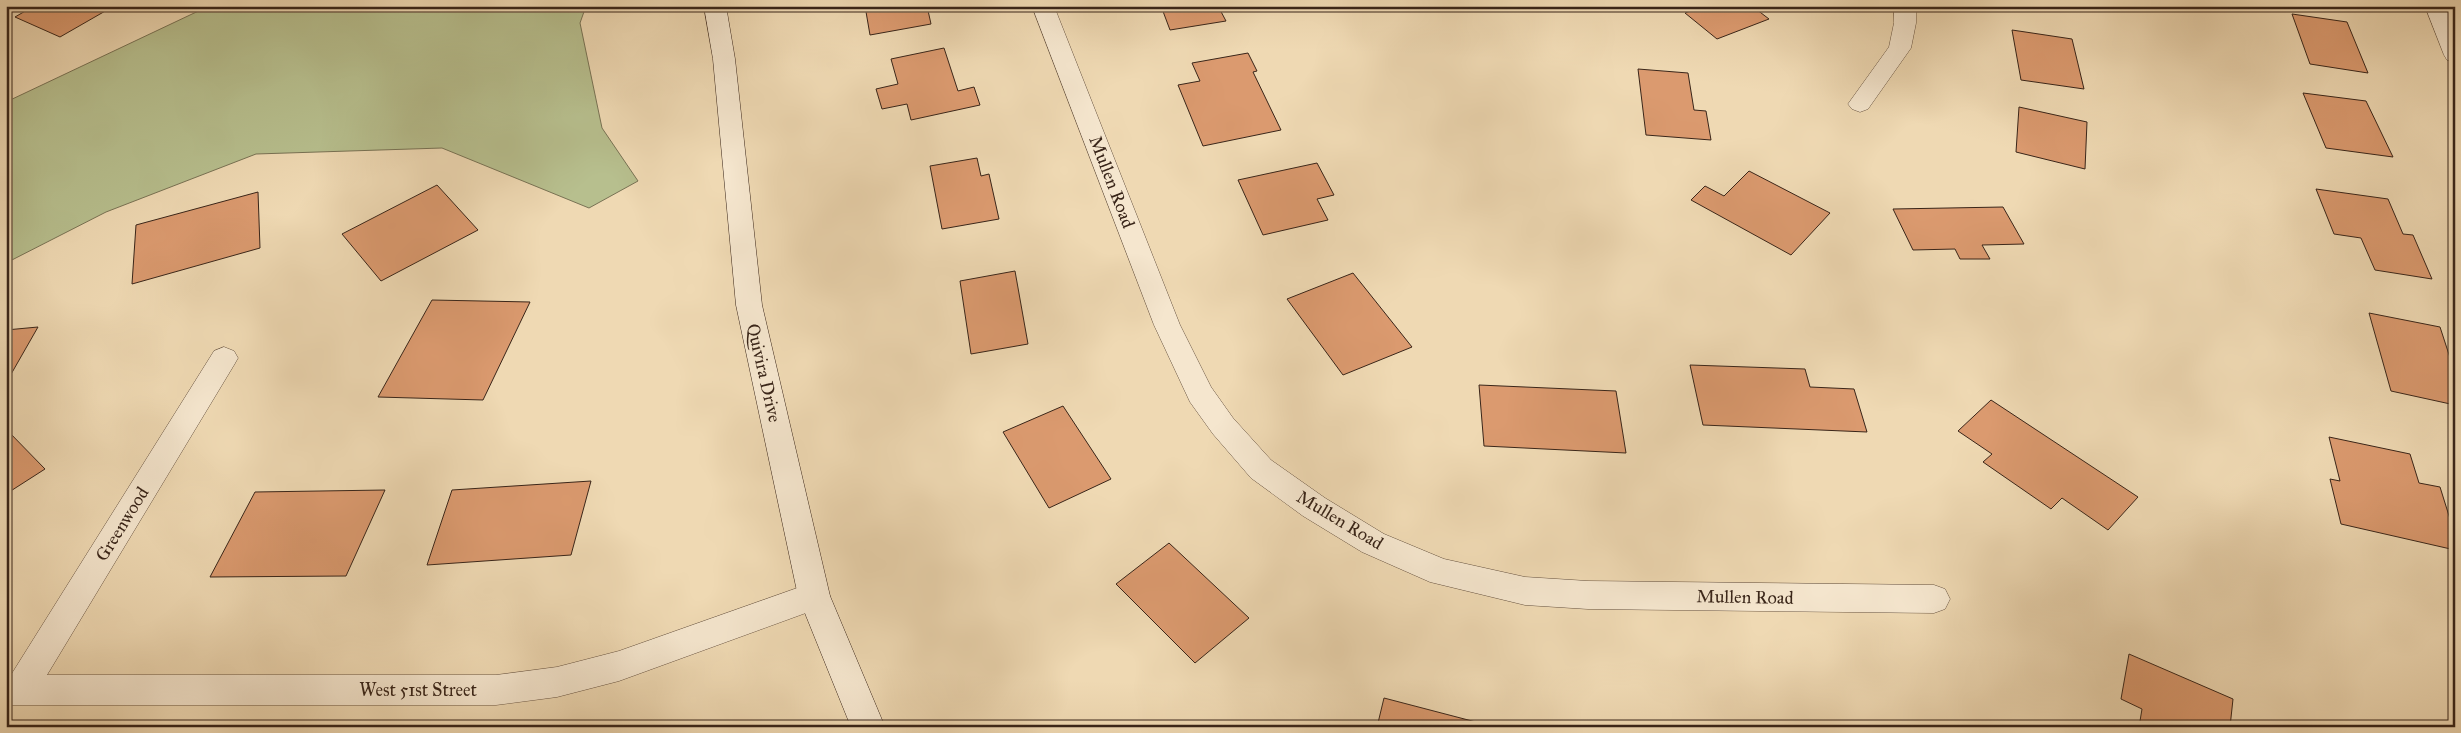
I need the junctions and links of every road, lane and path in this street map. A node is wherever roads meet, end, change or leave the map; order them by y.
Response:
1 (715, 6) edge
2 (1043, 6) edge
3 (1905, 6) edge
4 (2436, 6) edge
5 (2455, 55) edge
6 (1860, 104) dead end
7 (224, 358) dead end
8 (814, 596) junction
9 (1934, 599) dead end
10 (13, 690) edge
11 (868, 727) edge

1 - 8 street, Quivira Drive
2 - 9 street, Mullen Road
3 - 6 street
4 - 5 street
7 - 10 street, Greenwood
8 - 10 street, West 51st Street
8 - 11 street, Quivira Drive

